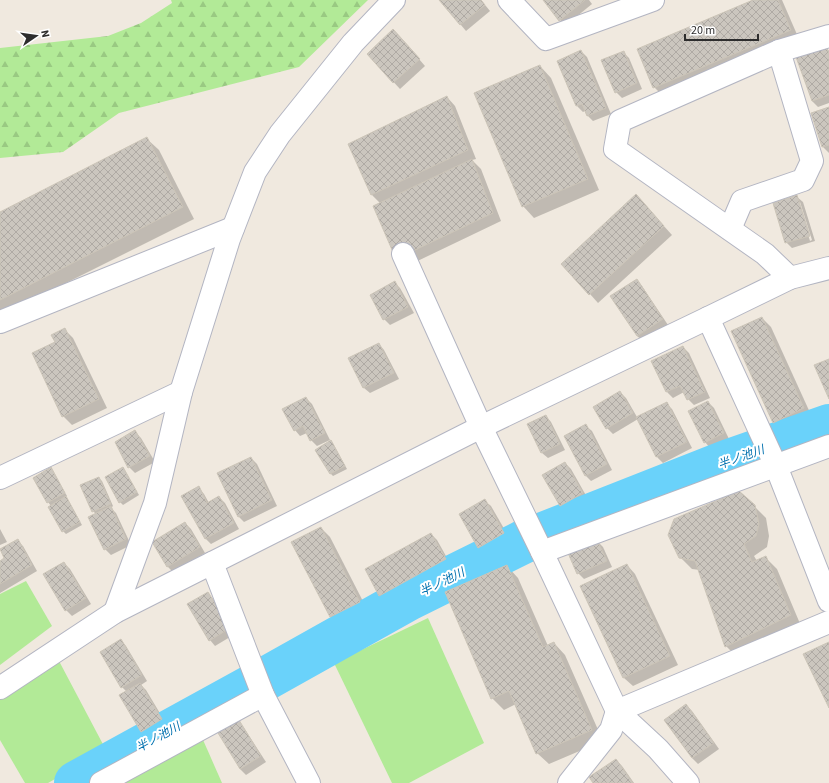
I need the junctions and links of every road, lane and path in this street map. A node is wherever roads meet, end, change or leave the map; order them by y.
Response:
1 (394, 0) edge
2 (509, 0) edge
3 (652, 0) edge
4 (829, 36) edge
5 (779, 51) junction
6 (233, 228) junction
7 (730, 229) junction
8 (403, 254) dead end
9 (829, 268) edge
10 (790, 278) junction
11 (708, 318) junction
12 (0, 322) edge
13 (181, 392) junction
14 (481, 427) junction
15 (829, 446) edge
16 (776, 466) junction
17 (0, 478) edge
18 (542, 552) junction
19 (212, 563) junction
20 (829, 601) edge
21 (114, 612) junction
22 (829, 622) edge
23 (0, 688) edge
24 (263, 695) junction
25 (617, 711) junction
26 (101, 783) edge
27 (309, 783) edge
28 (569, 783) edge
29 (688, 783) edge

1 - 6 street
2 - 3 street
4 - 5 street
5 - 7 street
5 - 7 street
6 - 12 street
6 - 13 street
7 - 10 street
8 - 14 street
9 - 10 street
10 - 11 street
11 - 14 street
11 - 16 street
13 - 17 street
13 - 21 street
14 - 18 street
14 - 19 street
15 - 16 street
16 - 18 street
16 - 20 street
18 - 25 street
19 - 21 street
19 - 24 street
21 - 23 street
22 - 25 street
24 - 26 street
24 - 27 street
25 - 28 street
25 - 29 street

